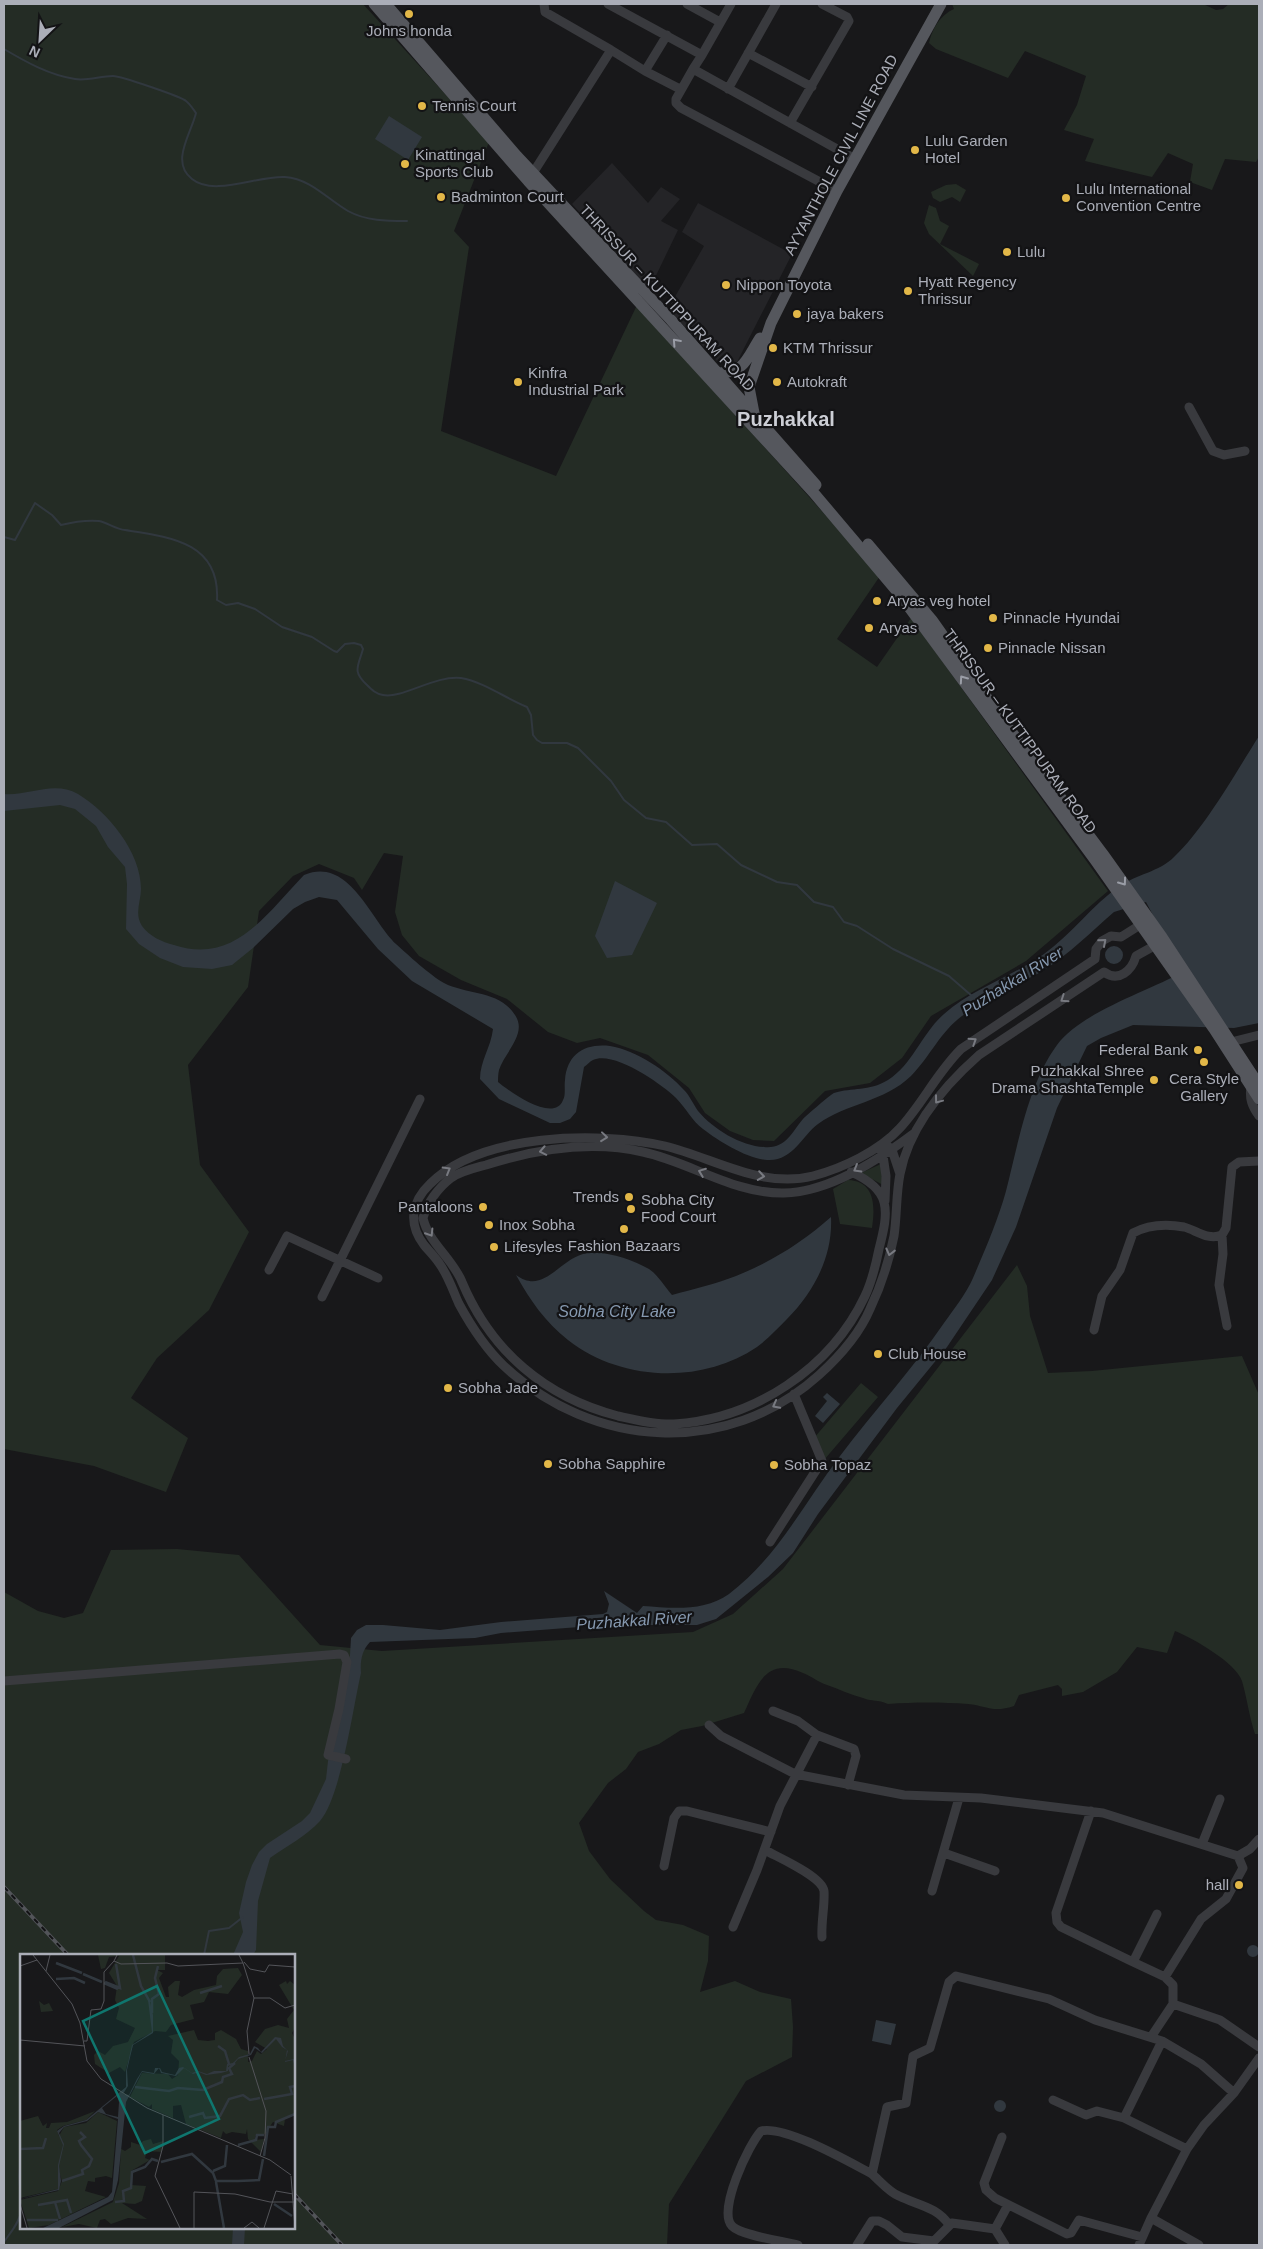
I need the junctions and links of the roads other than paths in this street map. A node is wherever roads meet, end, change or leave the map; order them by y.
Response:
1 (374, 4) edge
2 (386, 4) edge
3 (544, 4) edge
4 (608, 4) edge
5 (687, 4) edge
6 (730, 4) edge
7 (776, 4) edge
8 (822, 4) edge
9 (941, 4) edge
10 (720, 22) junction
11 (667, 35) junction
12 (612, 50) junction
13 (748, 53) junction
14 (702, 55) junction
15 (693, 69) junction
16 (645, 71) junction
17 (812, 86) junction
18 (728, 89) junction
19 (680, 90) junction
20 (790, 123) junction
21 (855, 159) junction
22 (533, 173) junction
23 (837, 191) junction
24 (772, 323) junction
25 (716, 373) junction
26 (1189, 407) dead end
27 (755, 415) junction
28 (1245, 450) dead end
29 (904, 593) junction
30 (1139, 917) junction
31 (1154, 946) junction
32 (1176, 967) junction
33 (1259, 1036) edge
34 (1227, 1043) junction
35 (1257, 1084) edge
36 (420, 1099) dead end
37 (1259, 1099) edge
38 (1259, 1116) edge
39 (913, 1134) junction
40 (883, 1143) junction
41 (667, 1146) junction
42 (492, 1150) junction
43 (892, 1150) junction
44 (882, 1154) junction
45 (664, 1158) junction
46 (497, 1161) junction
47 (1259, 1161) edge
48 (851, 1172) junction
49 (900, 1174) junction
50 (422, 1194) junction
51 (431, 1201) junction
52 (885, 1201) junction
53 (1222, 1236) junction
54 (340, 1260) junction
55 (269, 1270) dead end
56 (457, 1270) junction
57 (446, 1277) junction
58 (378, 1278) dead end
59 (322, 1297) dead end
60 (1228, 1326) dead end
61 (1094, 1330) dead end
62 (794, 1394) junction
63 (770, 1542) dead end
64 (4, 1681) edge
65 (773, 1711) dead end
66 (709, 1725) dead end
67 (817, 1735) junction
68 (344, 1759) dead end
69 (795, 1774) junction
70 (848, 1785) junction
71 (959, 1798) junction
72 (1220, 1799) dead end
73 (1090, 1811) junction
74 (771, 1832) junction
75 (1259, 1839) edge
76 (1202, 1844) junction
77 (764, 1850) junction
78 (944, 1853) junction
79 (1238, 1856) junction
80 (664, 1866) dead end
81 (995, 1871) dead end
82 (932, 1892) dead end
83 (1157, 1914) dead end
84 (734, 1928) dead end
85 (822, 1937) dead end
86 (1133, 1962) junction
87 (1165, 1977) junction
88 (1173, 2004) junction
89 (1151, 2037) junction
90 (1162, 2041) junction
91 (1259, 2047) edge
92 (1259, 2058) edge
93 (1234, 2093) junction
94 (1053, 2100) dead end
95 (1124, 2118) junction
96 (1002, 2137) dead end
97 (1187, 2149) junction
98 (872, 2174) junction
99 (1008, 2204) junction
100 (1151, 2218) junction
101 (949, 2225) junction
102 (995, 2229) junction
103 (1141, 2241) edge
104 (798, 2245) edge
105 (857, 2245) edge
106 (1004, 2245) edge
107 (1199, 2245) edge

29 -> 1 main road, THRISSUR – KUTTIPPURAM ROAD
2 - 22 main road, THRISSUR – KUTTIPPURAM ROAD
3 - 12 street
4 - 11 street
5 - 10 street
6 - 10 street
7 - 13 street
8 - 17 street
9 - 21 main road, AYYANTHOLE CIVIL LINE ROAD
10 - 14 street
11 - 14 street
11 - 16 street
12 - 16 street
12 - 22 street
13 - 17 street
13 - 18 street
14 - 15 street
15 - 18 street
15 - 19 street
16 - 19 street
17 - 20 street
18 - 20 street
19 - 23 street
20 - 21 street
21 - 23 main road, AYYANTHOLE CIVIL LINE ROAD
22 - 25 main road, THRISSUR – KUTTIPPURAM ROAD
23 - 24 main road, AYYANTHOLE CIVIL LINE ROAD
24 - 25 main road, AYYANTHOLE CIVIL LINE ROAD
24 - 27 main road, AYYANTHOLE CIVIL LINE ROAD
25 - 27 main road, THRISSUR – KUTTIPPURAM ROAD
26 - 28 street
27 - 29 main road, THRISSUR – KUTTIPPURAM ROAD
29 - 30 main road, THRISSUR – KUTTIPPURAM ROAD
30 - 31 main road, THRISSUR – KUTTIPPURAM ROAD
30 - 32 main road
40 -> 30 street
31 - 32 main road, THRISSUR – KUTTIPPURAM ROAD
31 -> 39 street
32 - 34 main road
32 - 34 main road
33 - 34 street
34 - 35 main road
34 - 35 main road
35 - 37 main road
35 - 38 street
36 - 54 street
39 - 43 street
39 - 49 street
41 -> 40 street
40 - 43 street
40 - 44 street
42 -> 41 street
41 - 45 street
42 - 46 street
50 -> 42 street
43 - 44 street
43 - 49 street
44 -> 48 street
44 - 52 street
45 -> 46 street
48 -> 45 street
46 - 51 street
47 - 53 street
48 - 52 street
49 -> 62 street
50 - 51 street
50 - 57 street
51 -> 56 street
52 - 56 street
53 - 60 street
53 - 61 street
54 - 55 street
54 - 58 street
54 - 59 street
56 - 57 street
62 -> 57 street
62 - 63 street
64 - 68 street
65 - 67 street
66 - 69 street
67 - 69 street
67 - 70 street
69 - 70 street
69 - 74 street
70 - 71 street
71 - 73 street
71 - 78 street
72 - 76 street
73 - 76 street
73 - 86 street
74 - 77 street
74 - 80 street
75 - 79 street
76 - 79 street
77 - 84 street
77 - 85 street
78 - 81 street
78 - 82 street
79 - 87 street
83 - 86 street
86 - 87 street
87 - 88 street
88 - 89 street
88 - 91 street
89 - 90 street
89 - 98 street
90 - 93 street
90 - 95 street
92 - 93 street
93 - 97 street
94 - 95 street
95 - 97 street
96 - 99 street
97 - 100 street
98 - 101 street
98 - 104 street
99 - 102 street
99 - 103 street
100 - 103 street
100 - 107 street
101 - 102 street
101 - 105 street
102 - 106 street

